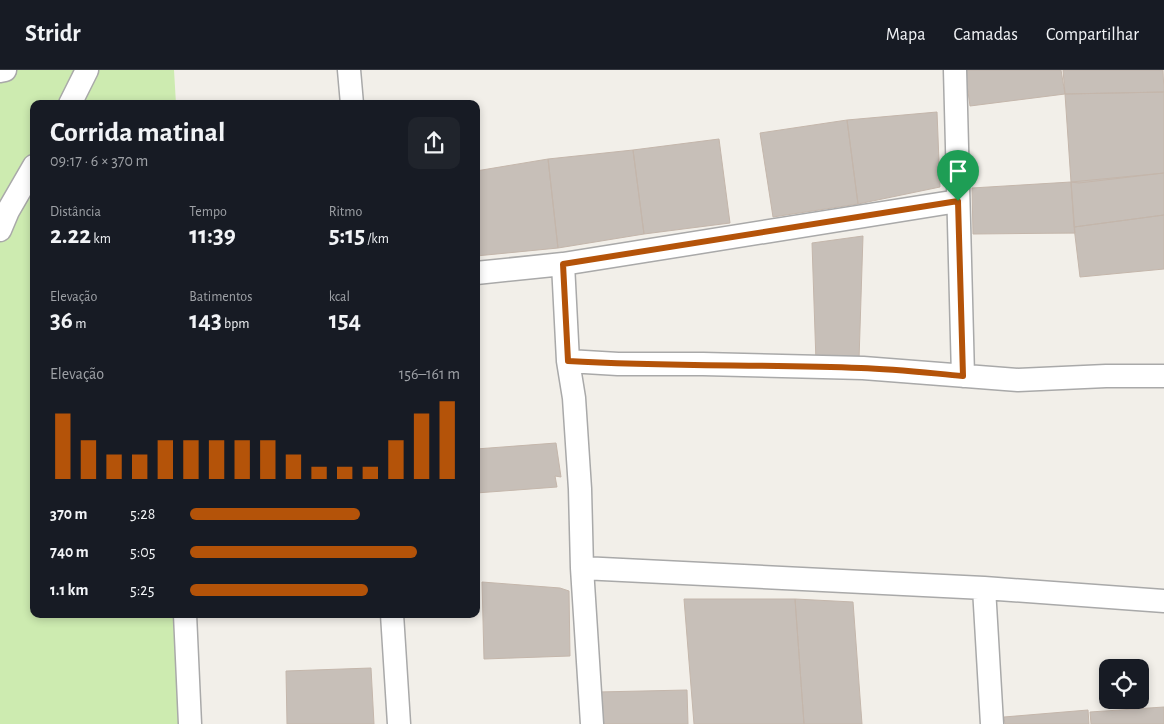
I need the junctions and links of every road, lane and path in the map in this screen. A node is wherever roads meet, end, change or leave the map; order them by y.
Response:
1 (0, 70) edge
2 (5, 70) edge
3 (87, 70) edge
4 (350, 70) edge
5 (955, 70) edge
6 (72, 100) edge
7 (352, 100) edge
8 (30, 173) edge
9 (958, 201) junction
10 (0, 230) edge
11 (563, 264) junction
12 (480, 273) edge
13 (568, 361) junction
14 (963, 376) junction
15 (1164, 376) edge
16 (582, 568) junction
17 (984, 588) junction
18 (1164, 601) edge
19 (185, 618) edge
20 (392, 618) edge
21 (190, 724) edge
22 (399, 724) edge
23 (592, 724) edge
24 (992, 724) edge

1 - 2 street
3 - 6 street
4 - 7 street
5 - 9 street
8 - 10 street
9 - 11 street
9 - 14 street
11 - 12 street
11 - 13 street
13 - 14 street
13 - 16 street
14 - 15 street
16 - 17 street
16 - 23 street
17 - 18 street
17 - 24 street
19 - 21 street
20 - 22 street

